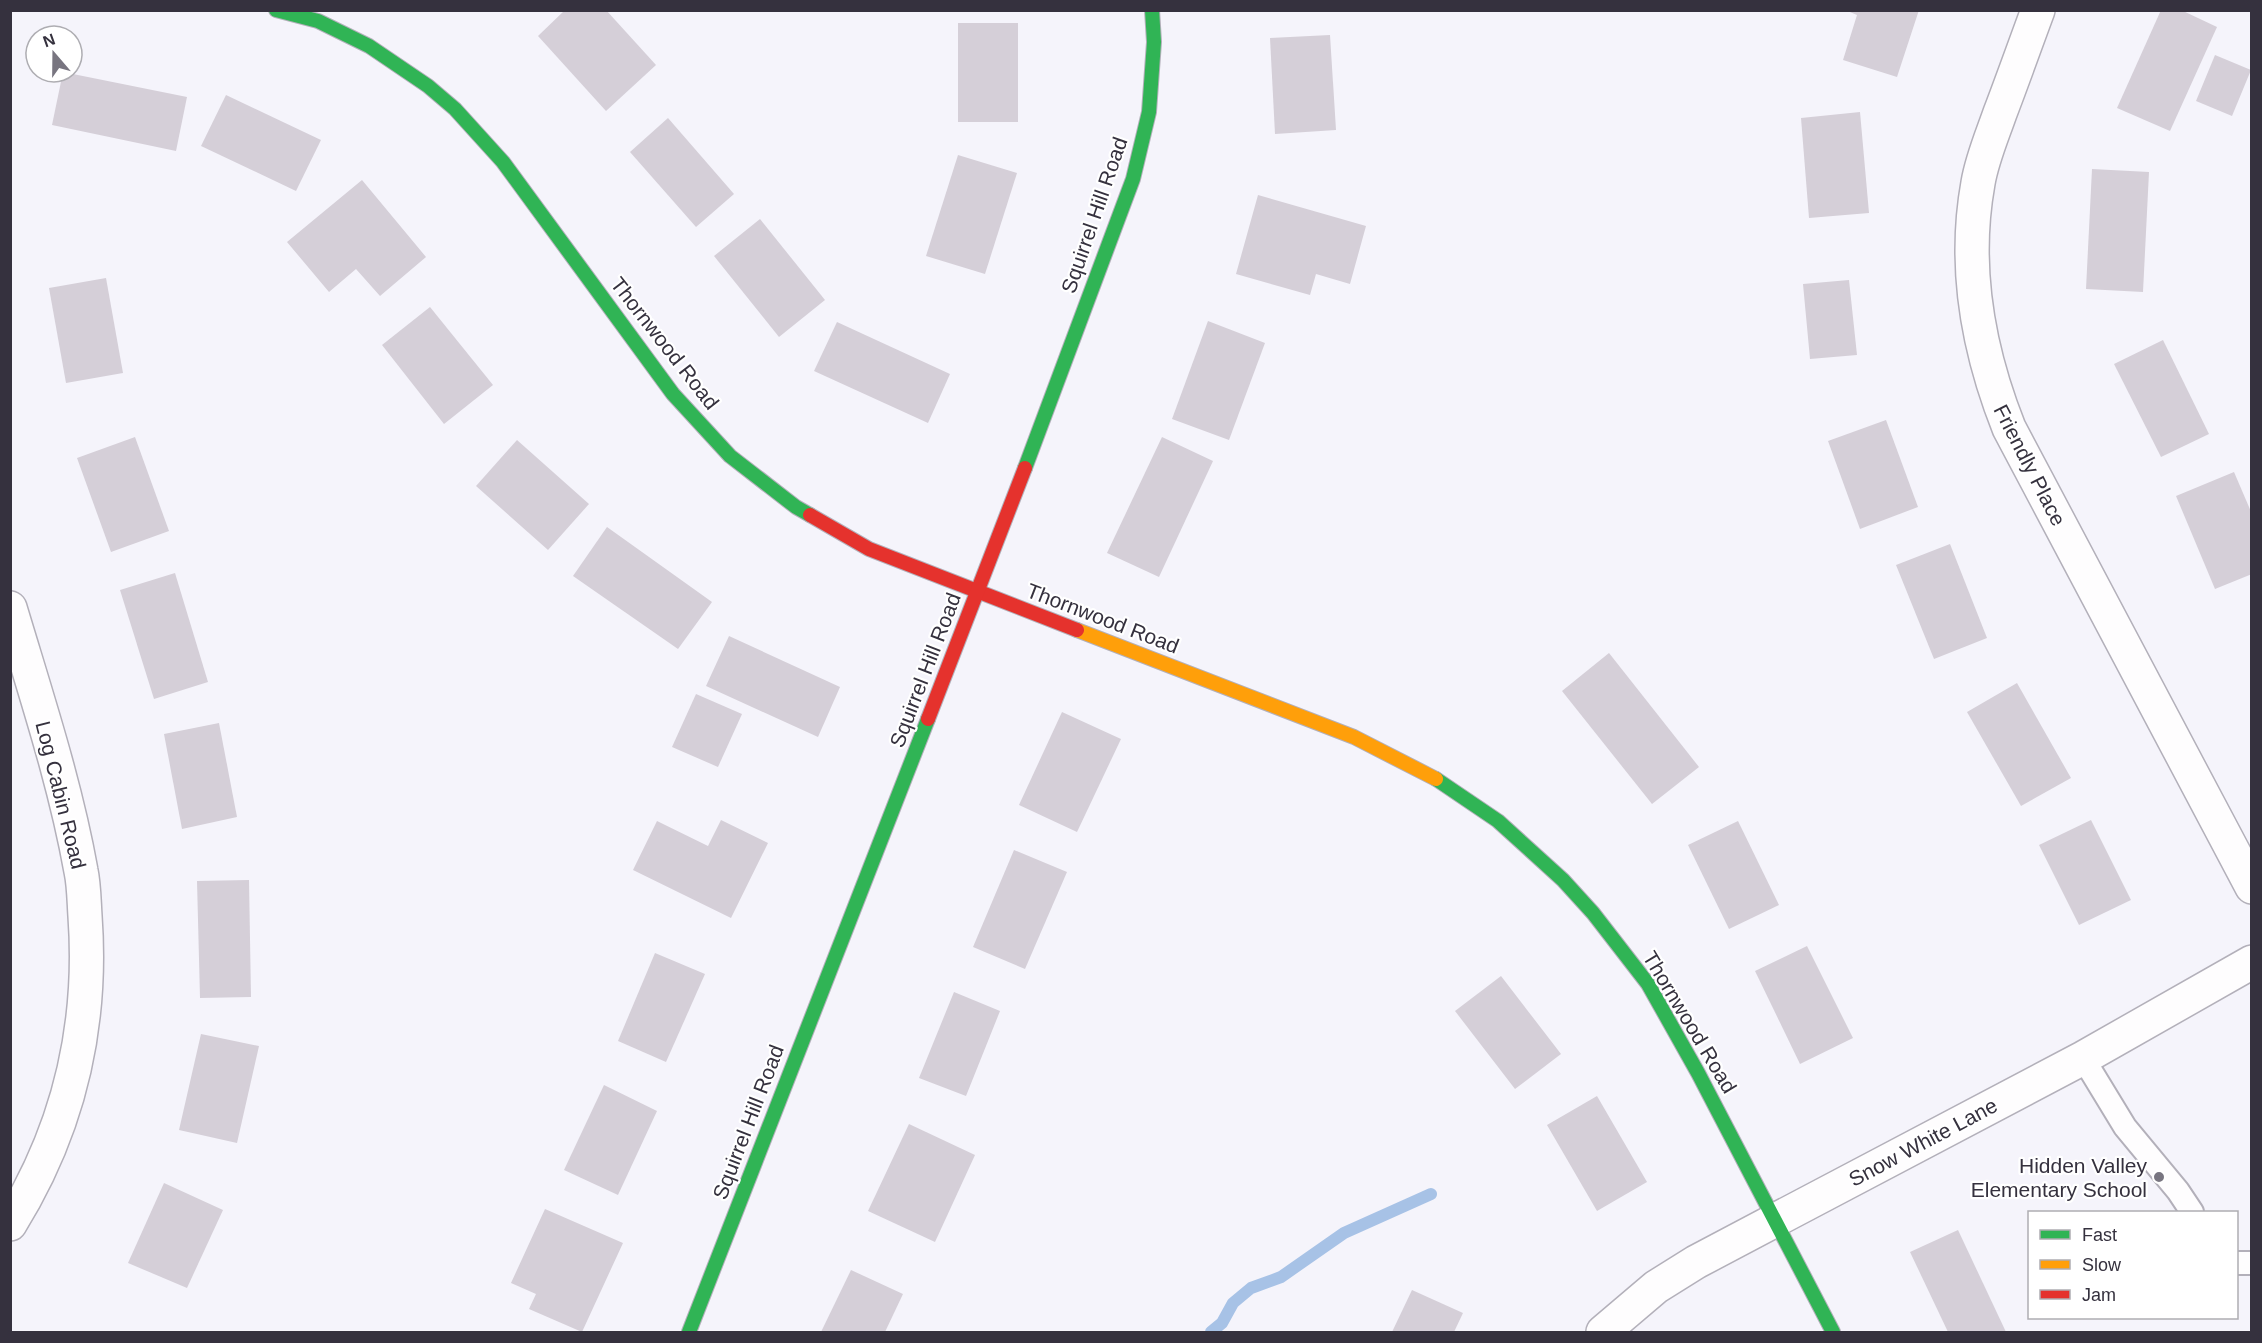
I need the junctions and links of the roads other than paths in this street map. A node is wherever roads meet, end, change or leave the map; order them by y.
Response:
1 (276, 10) edge
2 (1152, 10) edge
3 (2038, 10) edge
4 (978, 592) junction
5 (10, 608) edge
6 (2252, 887) edge
7 (2252, 962) edge
8 (2083, 1058) junction
9 (2191, 1211) edge
10 (1775, 1219) junction
11 (10, 1224) edge
12 (689, 1332) edge
13 (1603, 1332) edge
14 (1833, 1332) edge

1 - 4 street, Thornwood Road
2 - 4 street, Squirrel Hill Road
3 - 6 street, Friendly Place
4 - 10 street, Thornwood Road
4 - 12 street, Squirrel Hill Road
5 - 11 street, Log Cabin Road
7 - 8 street, Snow White Lane
8 - 9 lane
8 - 10 street, Snow White Lane
10 - 13 street, Snow White Lane
10 - 14 street, Thornwood Road

